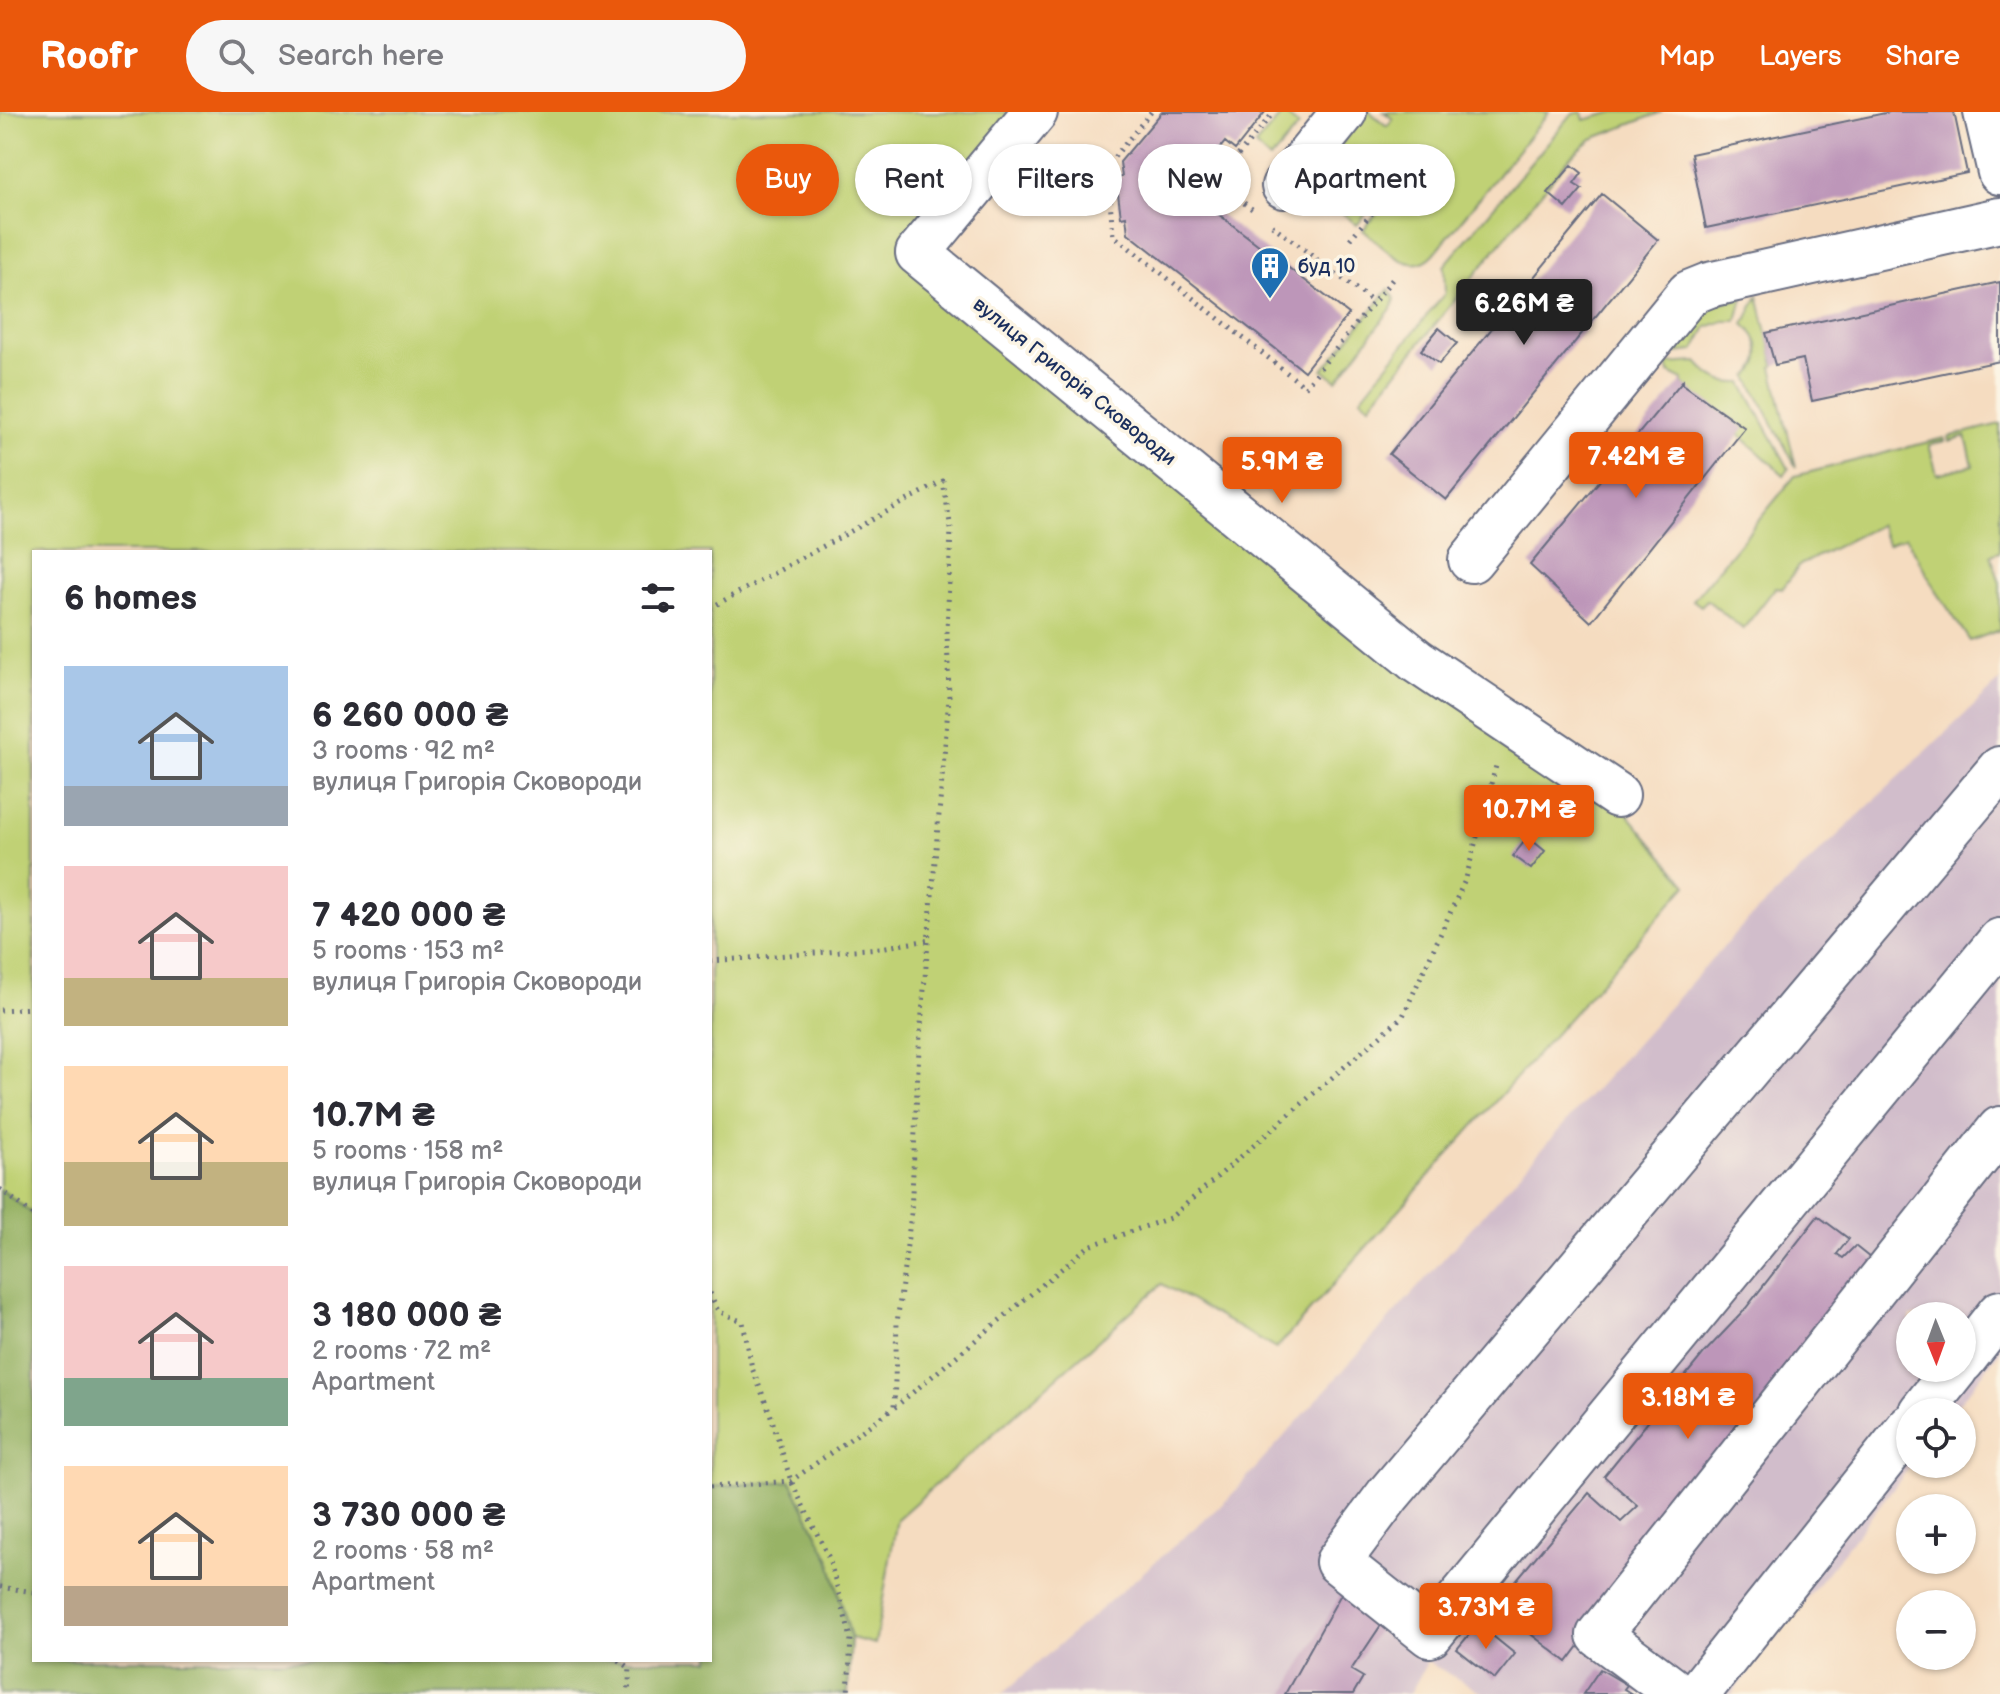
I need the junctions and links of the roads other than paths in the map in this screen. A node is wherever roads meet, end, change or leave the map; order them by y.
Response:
1 (1035, 112) edge
2 (1344, 112) edge
3 (1986, 112) edge
4 (1318, 144) edge
5 (2000, 172) edge
6 (2000, 220) edge
7 (1471, 560) dead end
8 (2000, 769) edge
9 (1617, 795) dead end
10 (2000, 941) edge
11 (2000, 1129) edge
12 (2000, 1313) edge
13 (1976, 1343) edge
14 (1945, 1382) edge
15 (1932, 1398) edge
16 (1896, 1444) edge
17 (1678, 1694) edge
18 (1697, 1694) edge

1 - 9 street, вулиця Григорія Сковороди
2 - 4 street
3 - 5 street
6 - 7 street
8 - 10 street
11 - 17 street
12 - 13 street
14 - 15 street
16 - 18 street

